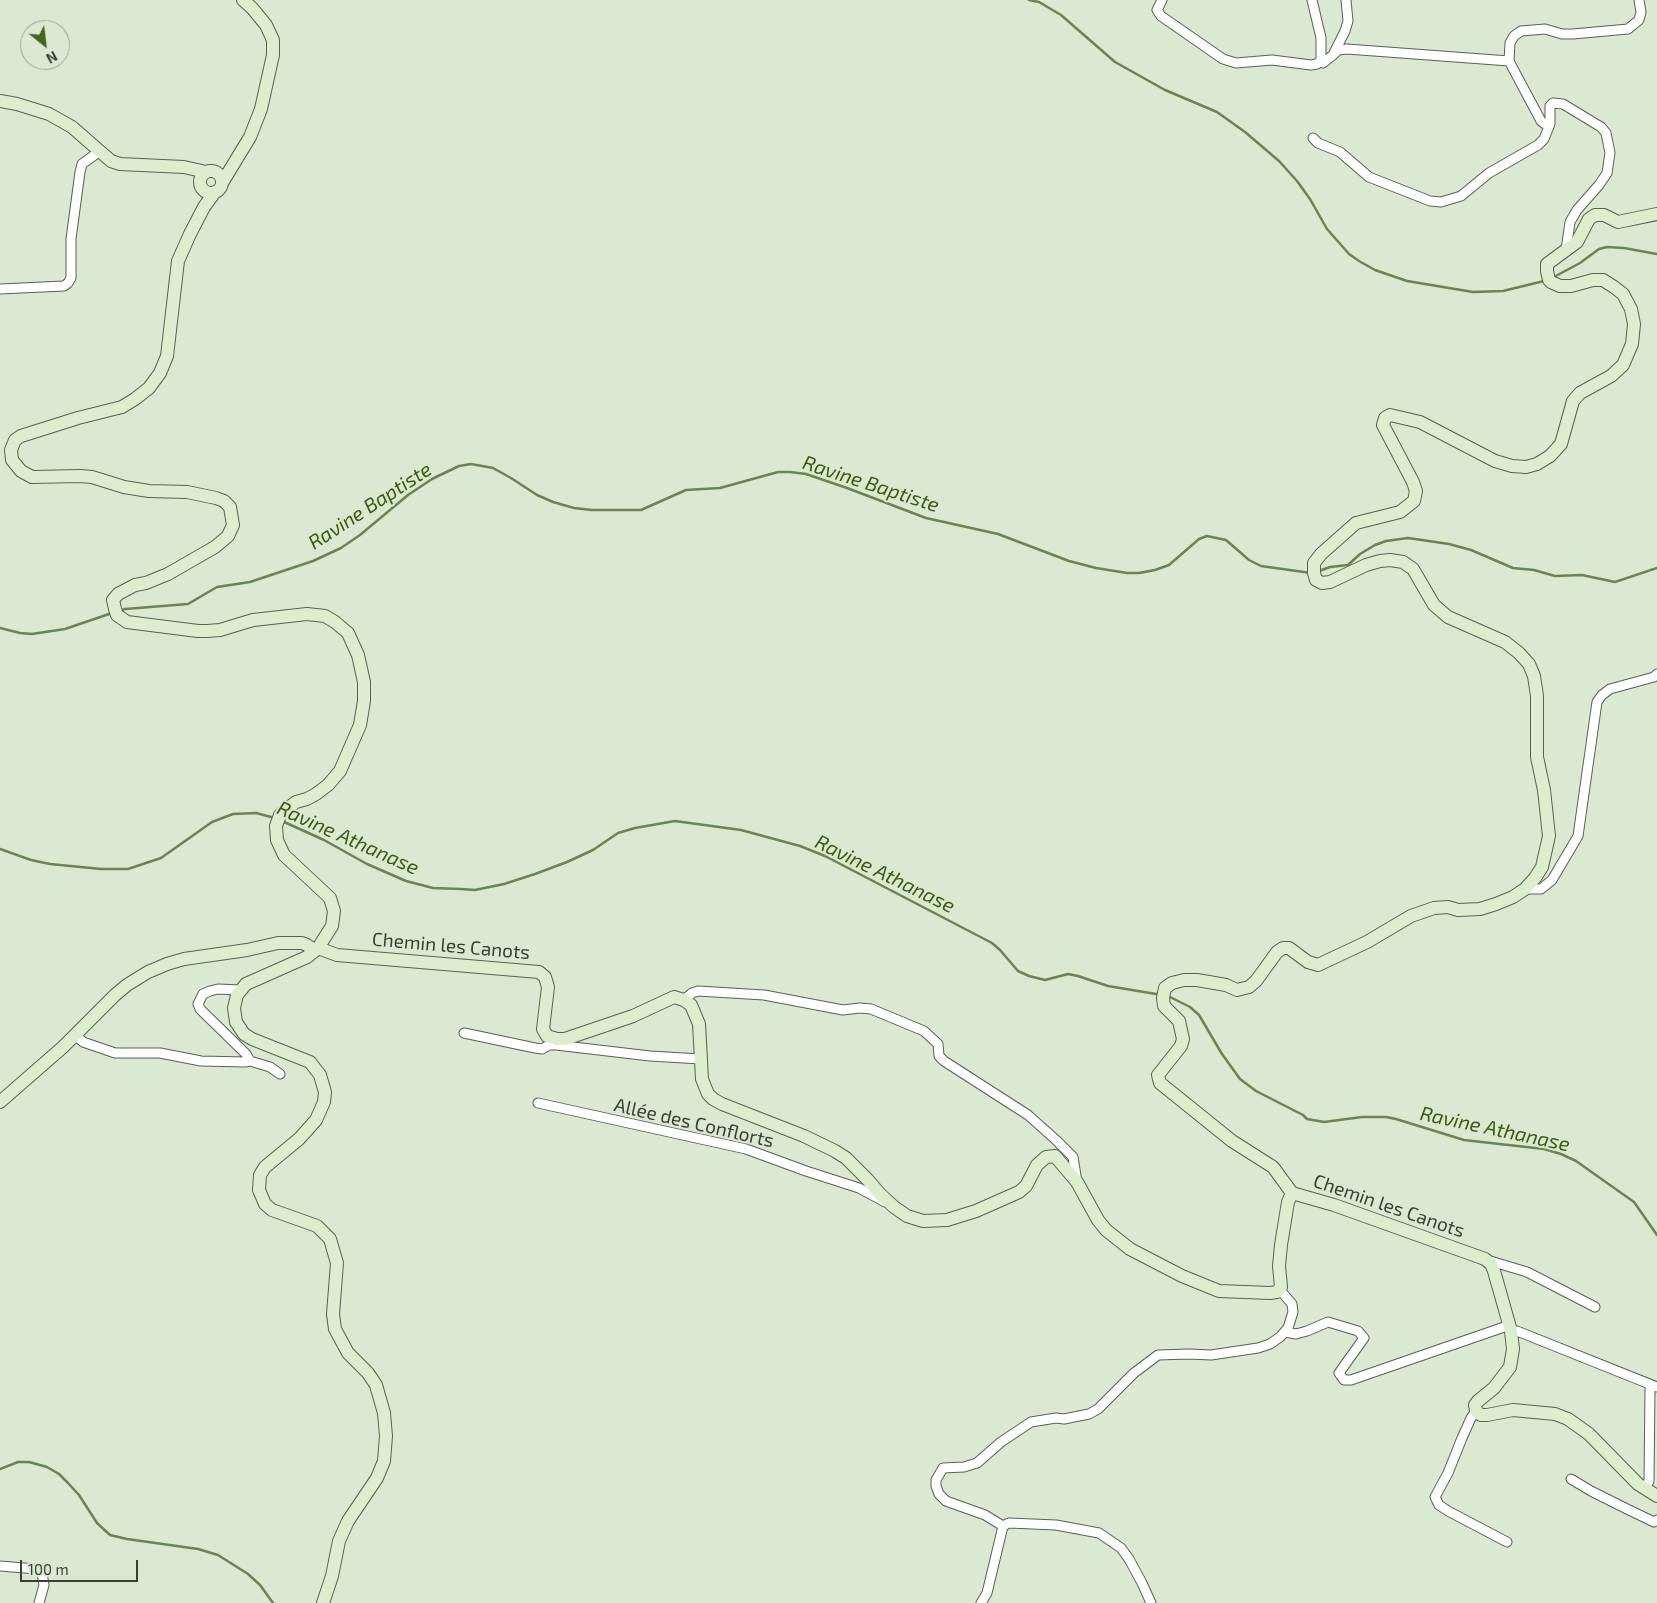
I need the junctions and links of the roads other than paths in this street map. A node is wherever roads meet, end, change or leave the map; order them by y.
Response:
1 (243, 0) edge
2 (1162, 0) edge
3 (1312, 0) edge
4 (1346, 0) edge
5 (1638, 0) edge
6 (1333, 55) junction
7 (1321, 60) junction
8 (1509, 61) junction
9 (0, 101) edge
10 (1550, 124) junction
11 (1313, 138) dead end
12 (100, 150) junction
13 (211, 182) junction
14 (1657, 214) edge
15 (1566, 250) junction
16 (0, 289) edge
17 (1657, 674) edge
18 (1525, 889) junction
19 (316, 950) junction
20 (240, 990) junction
21 (684, 1000) junction
22 (464, 1033) dead end
23 (76, 1036) junction
24 (701, 1059) junction
25 (250, 1061) junction
26 (280, 1074) dead end
27 (0, 1102) edge
28 (538, 1103) dead end
29 (1077, 1182) junction
30 (1292, 1193) junction
31 (894, 1207) junction
32 (1485, 1259) junction
33 (1280, 1290) junction
34 (1595, 1307) dead end
35 (1511, 1328) junction
36 (1285, 1332) junction
37 (1654, 1386) edge
38 (1476, 1411) junction
39 (1571, 1479) dead end
40 (1645, 1489) junction
41 (1657, 1496) edge
42 (1657, 1520) edge
43 (1003, 1526) junction
44 (1506, 1542) dead end
45 (0, 1566) edge
46 (39, 1603) edge
47 (322, 1603) edge
48 (981, 1603) edge
49 (1151, 1603) edge

1 - 13 street
2 - 7 street
3 - 7 street
4 - 6 street
5 - 8 street
6 - 7 street
6 - 8 street
8 - 10 street
9 - 12 street
10 - 11 street
10 - 15 street
12 - 13 street
12 - 16 street
13 - 19 street
14 - 15 street
15 - 18 street
17 - 18 street
18 - 30 street
19 - 20 street
19 - 21 street, Chemin les Canots
19 - 23 street
20 - 25 street
20 - 47 street
21 - 24 street
21 - 29 street
22 - 24 street
23 - 25 street
23 - 27 street
24 - 31 street
25 - 26 street
28 - 31 street, Allée des Conflorts
29 - 31 street
29 - 33 street
30 - 32 street, Chemin les Canots
30 - 33 street, Chemin les Canots
32 - 34 street
32 - 35 street
33 - 36 street
35 - 36 street
35 - 37 street
35 - 38 street
36 - 43 street
37 - 40 street
38 - 40 street
38 - 44 street
39 - 42 street
40 - 41 street
43 - 48 street
43 - 49 street
45 - 46 street

